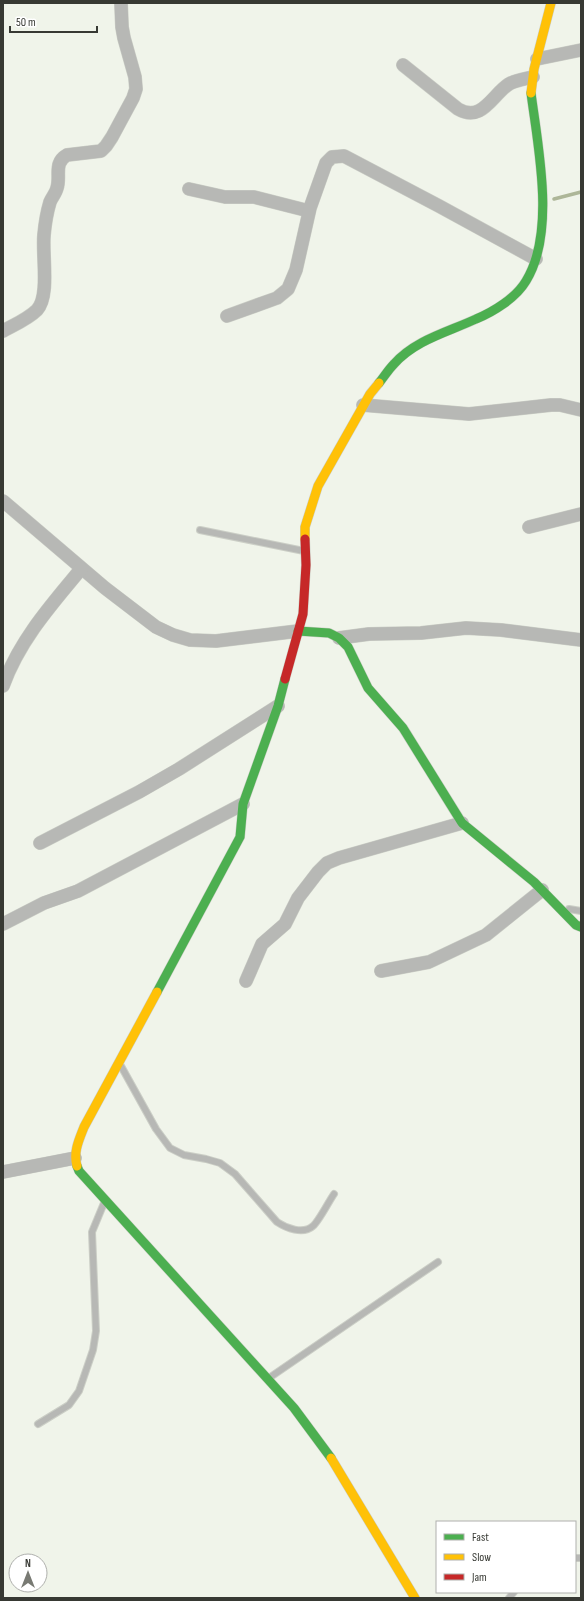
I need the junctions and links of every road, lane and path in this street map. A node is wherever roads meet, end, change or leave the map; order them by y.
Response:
1 (121, 3) edge
2 (550, 3) edge
3 (581, 50) edge
4 (537, 59) junction
5 (403, 66) dead end
6 (533, 77) junction
7 (188, 189) dead end
8 (310, 211) junction
9 (536, 259) junction
10 (227, 316) dead end
11 (3, 331) edge
12 (363, 405) junction
13 (581, 410) edge
14 (3, 502) edge
15 (581, 514) edge
16 (529, 527) dead end
17 (200, 530) dead end
18 (306, 551) junction
19 (81, 569) junction
20 (298, 631) junction
21 (339, 638) junction
22 (581, 640) edge
23 (3, 686) edge
24 (278, 706) junction
25 (243, 804) junction
26 (462, 823) junction
27 (40, 843) dead end
28 (542, 890) junction
29 (557, 906) junction
30 (581, 911) edge
31 (3, 924) edge
32 (581, 927) edge
33 (381, 971) dead end
34 (246, 981) dead end
35 (120, 1063) junction
36 (75, 1158) junction
37 (3, 1172) edge
38 (334, 1194) dead end
39 (106, 1200) junction
40 (438, 1262) dead end
41 (268, 1379) junction
42 (38, 1424) dead end
43 (415, 1598) edge

1 - 11 street
2 - 4 street
3 - 4 street
4 - 6 street
5 - 6 street
6 - 9 street
7 - 8 street
8 - 9 street
8 - 10 street
9 - 12 street
12 - 13 street
12 - 18 street
14 - 19 street
15 - 16 street
17 - 18 lane
18 - 20 street
19 - 20 street
19 - 23 street
20 - 21 street
20 - 24 street
21 - 22 street
21 - 26 street
24 - 25 street
24 - 27 street
25 - 31 street
25 - 35 street
26 - 28 street
26 - 34 street
28 - 29 street
28 - 33 street
29 - 30 lane
29 - 32 street
35 - 36 street
35 - 38 lane
36 - 37 street
36 - 39 street
39 - 41 street
39 - 42 lane
40 - 41 lane
41 - 43 street

